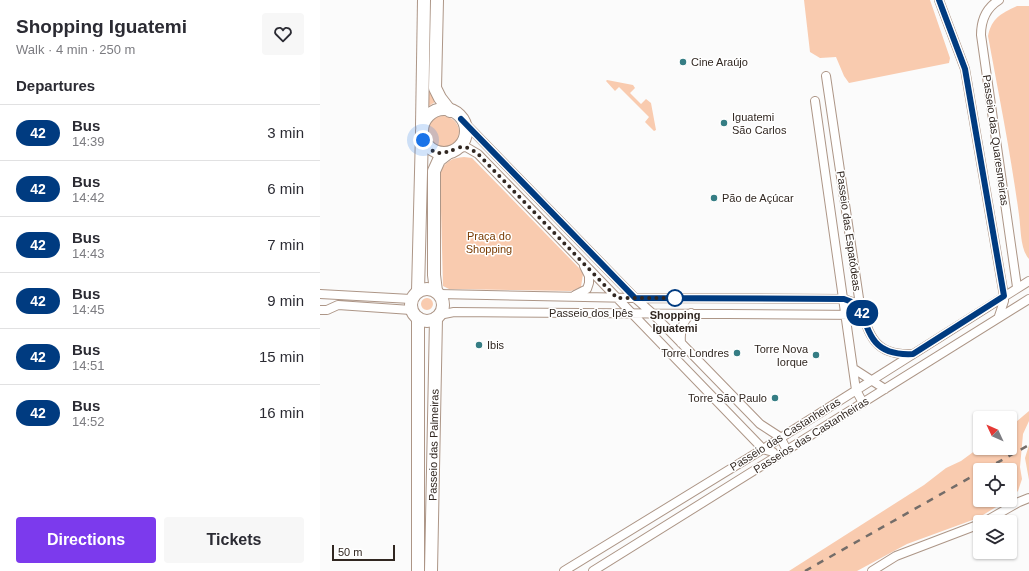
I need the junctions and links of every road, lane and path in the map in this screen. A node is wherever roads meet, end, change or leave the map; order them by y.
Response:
1 (424, 0) edge
2 (438, 0) edge
3 (1000, 0) edge
4 (941, 2) edge
5 (826, 76) dead end
6 (815, 101) dead end
7 (450, 110) junction
8 (461, 119) junction
9 (422, 130) junction
10 (453, 150) junction
11 (581, 260) junction
12 (614, 277) junction
13 (1029, 281) edge
14 (605, 285) junction
15 (1017, 287) junction
16 (438, 292) junction
17 (320, 294) edge
18 (338, 295) junction
19 (1004, 296) junction
20 (571, 297) junction
21 (594, 297) junction
22 (617, 298) junction
23 (635, 298) junction
24 (669, 298) junction
25 (706, 298) junction
26 (798, 299) junction
27 (844, 299) junction
28 (1029, 299) edge
29 (338, 305) junction
30 (415, 305) junction
31 (860, 305) junction
32 (320, 310) edge
33 (594, 313) junction
34 (632, 313) junction
35 (652, 313) junction
36 (672, 313) junction
37 (691, 313) junction
38 (702, 314) junction
39 (798, 314) junction
40 (847, 314) junction
41 (863, 315) junction
42 (999, 316) junction
43 (437, 317) junction
44 (669, 330) junction
45 (681, 343) junction
46 (662, 344) junction
47 (913, 354) junction
48 (890, 368) junction
49 (854, 369) junction
50 (871, 380) junction
51 (899, 380) junction
52 (884, 389) junction
53 (856, 390) junction
54 (863, 403) junction
55 (760, 424) junction
56 (749, 433) junction
57 (780, 437) junction
58 (760, 450) junction
59 (787, 450) junction
60 (776, 457) junction
61 (763, 465) junction
62 (1029, 498) edge
63 (997, 515) edge
64 (973, 527) edge
65 (418, 571) edge
66 (431, 571) edge
67 (564, 571) edge
68 (593, 571) edge
69 (872, 571) edge

1 - 9 street, Passeio das Palmeiras
2 - 7 street
3 - 15 street, Passeio das Quaresmeiras
4 - 19 street, Passeio das Quaresmeiras
5 - 31 street, Passeio das Espatódeas
6 - 27 street, Passeio das Espatódeas
7 - 8 street
7 - 9 street
8 - 10 street
8 - 12 street
9 - 10 street
9 - 30 street, Passeio das Palmeiras
10 - 11 street
10 - 16 street
11 - 14 street
11 - 20 street
12 - 14 street
12 - 23 street
13 - 15 street
14 - 22 street
15 - 19 street
16 - 20 street, Passeio dos Ipês
16 - 30 street
16 - 43 street
17 - 18 street
18 - 29 street
18 - 30 street
19 - 42 street
19 - 47 street, Passeio das Castanheiras
20 - 21 street, Passeio dos Ipês
21 - 22 street, Passeio dos Ipês
21 - 33 street
22 - 23 street, Passeio dos Ipês
22 - 34 street
23 - 24 street, Passeio dos Ipês
23 - 35 street
24 - 25 street, Passeio dos Ipês
24 - 36 street
25 - 26 street, Passeio dos Ipês
25 - 38 street
26 - 27 street, Passeio dos Ipês
26 - 39 street
27 - 31 street
27 - 40 street, Passeio das Espatódeas
28 - 42 street, Passeios das Castanheiras
29 - 30 street
29 - 32 street
30 - 43 street
30 - 65 street, Passeio das Palmeiras
31 - 41 street, Passeio das Espatódeas
33 - 34 street, Passeio dos Ipês
33 - 43 street, Passeio dos Ipês
34 - 35 street, Passeio dos Ipês
34 - 46 street
35 - 36 street, Passeio dos Ipês
35 - 44 street
36 - 37 street, Passeio dos Ipês
37 - 38 street, Passeio dos Ipês
37 - 45 street
38 - 39 street, Passeio dos Ipês
39 - 40 street, Passeio dos Ipês
40 - 41 street, Passeio dos Ipês
40 - 49 street, Passeio das Espatódeas
41 - 47 street, Passeio das Espatódeas
42 - 51 street, Passeios das Castanheiras
43 - 66 street, Passeio das Palmeiras
44 - 45 street
44 - 46 street
45 - 55 street
46 - 56 street
47 - 48 street, Passeio das Castanheiras
48 - 50 street, Passeio das Castanheiras
48 - 51 street
49 - 50 street
49 - 53 street, Passeio das Espatódeas
50 - 52 street
50 - 53 street, Passeio das Castanheiras
51 - 52 street, Passeios das Castanheiras
52 - 54 street, Passeios das Castanheiras
53 - 54 street
53 - 57 street, Passeio das Castanheiras
54 - 59 street, Passeios das Castanheiras
55 - 56 street
55 - 57 street
56 - 58 street
57 - 58 street, Passeio das Castanheiras
57 - 59 street
58 - 60 street
58 - 61 street
58 - 67 street, Passeio das Castanheiras
59 - 60 street, Passeios das Castanheiras
60 - 61 street, Passeios das Castanheiras
61 - 68 street, Passeios das Castanheiras
62 - 63 street
64 - 69 street

